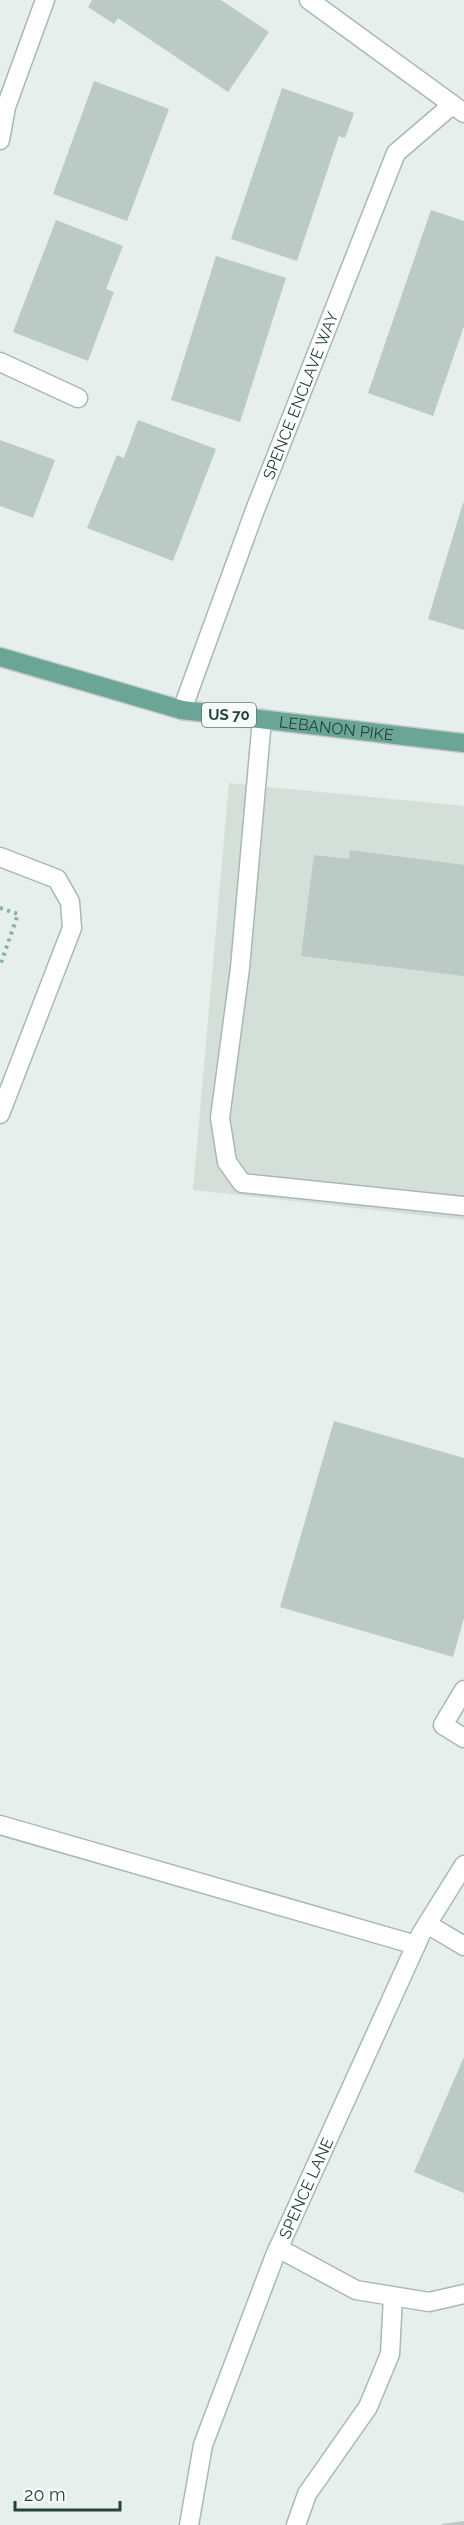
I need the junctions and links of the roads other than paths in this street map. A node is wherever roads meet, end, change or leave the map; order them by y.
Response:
1 (45, 0) edge
2 (309, 0) edge
3 (458, 109) edge
4 (0, 140) edge
5 (0, 362) edge
6 (78, 398) dead end
7 (0, 657) edge
8 (182, 710) junction
9 (261, 719) junction
10 (464, 743) edge
11 (0, 857) edge
12 (0, 1114) edge
13 (464, 1206) edge
14 (464, 1690) edge
15 (464, 1738) edge
16 (0, 1825) edge
17 (464, 1865) edge
18 (427, 1924) junction
19 (416, 1945) junction
20 (464, 1946) edge
21 (278, 2248) junction
22 (464, 2294) edge
23 (393, 2297) junction
24 (189, 2525) edge
25 (296, 2525) edge

1 - 4 street
2 - 3 street
3 - 8 street, SPENCE ENCLAVE WAY
5 - 6 street
7 - 8 main road, LEBANON PIKE / US 70
8 - 9 main road, LEBANON PIKE / US 70
9 - 10 main road, LEBANON PIKE / US 70
9 - 13 street
11 - 12 street
14 - 15 street
16 - 19 street
17 - 18 street, SPENCE LANE
18 - 19 street, SPENCE LANE
18 - 20 street
19 - 21 street, SPENCE LANE
21 - 23 street
21 - 24 street, SPENCE LANE
22 - 23 street
23 - 25 street

